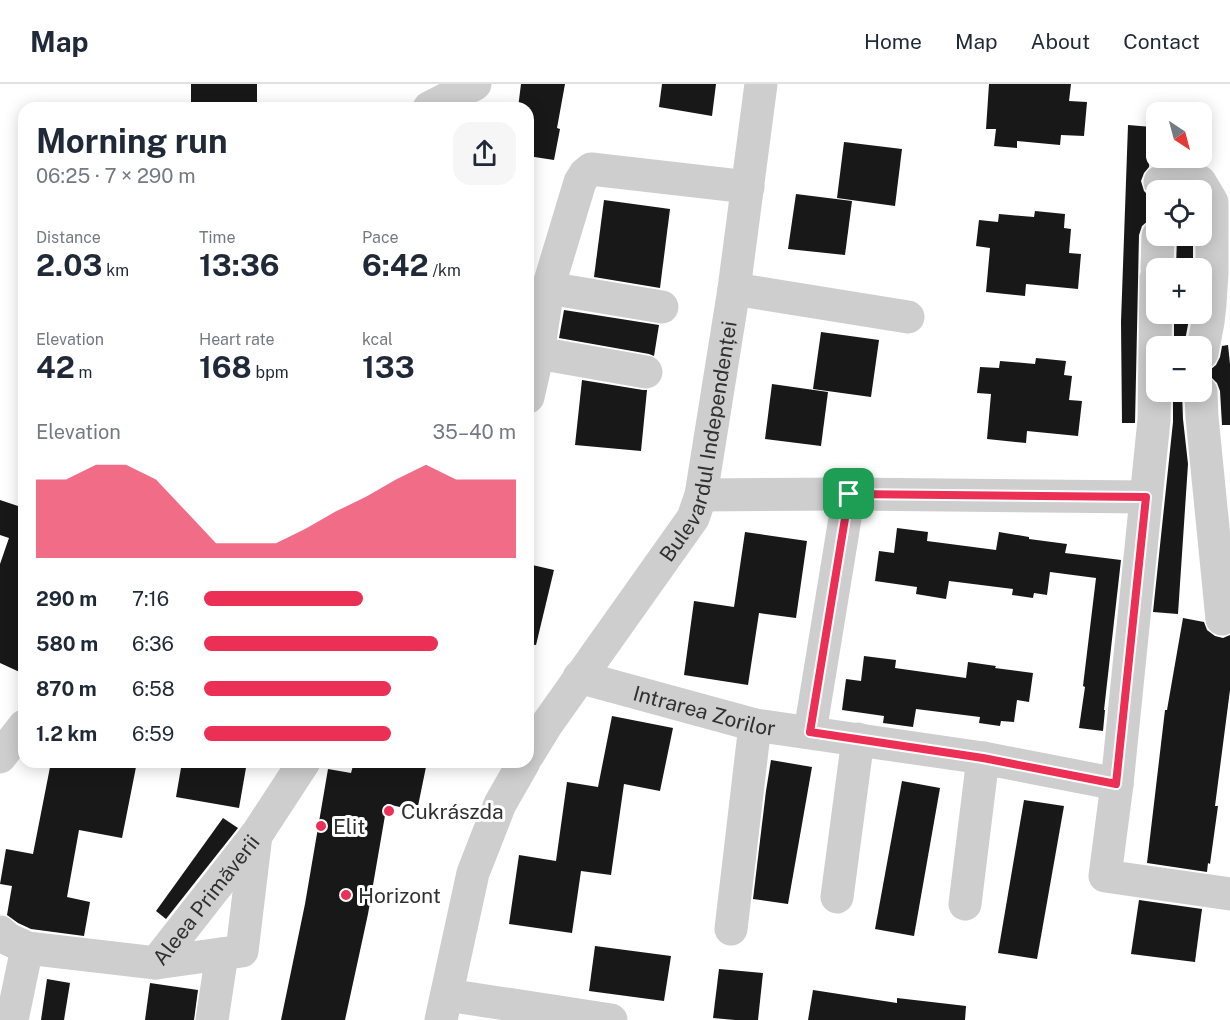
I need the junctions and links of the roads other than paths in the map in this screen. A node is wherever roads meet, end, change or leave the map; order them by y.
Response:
1 (475, 84) edge
2 (761, 84) edge
3 (440, 102) edge
4 (1160, 176) edge
5 (748, 187) junction
6 (548, 288) junction
7 (735, 289) junction
8 (662, 307) dead end
9 (909, 317) dead end
10 (1155, 324) edge
11 (1205, 336) edge
12 (538, 353) junction
13 (534, 371) edge
14 (646, 372) dead end
15 (1201, 402) edge
16 (849, 494) junction
17 (701, 495) junction
18 (1146, 497) junction
19 (1222, 619) dead end
20 (579, 677) junction
21 (537, 717) edge
22 (755, 725) junction
23 (810, 732) junction
24 (18, 734) edge
25 (858, 740) junction
26 (0, 757) edge
27 (983, 758) junction
28 (300, 768) edge
29 (521, 768) edge
30 (1116, 784) junction
31 (257, 834) junction
32 (1230, 894) edge
33 (837, 897) dead end
34 (965, 904) dead end
35 (731, 928) dead end
36 (14, 940) edge
37 (222, 954) junction
38 (156, 963) junction
39 (444, 1008) edge
40 (12, 1020) edge
41 (212, 1020) edge
42 (611, 1020) edge

1 - 3 street
2 - 5 street, Bulevardul Independenței
4 - 11 street
5 - 6 street
5 - 7 street, Bulevardul Independenței
6 - 8 street
6 - 12 street
7 - 9 street
7 - 17 street, Bulevardul Independenței
10 - 18 street
12 - 13 street
12 - 14 street
15 - 19 street
16 - 17 street
16 - 18 street
16 - 23 street
17 - 20 street, Bulevardul Independenței
18 - 30 street
20 - 21 street, Bulevardul Independenței
20 - 22 street, Intrarea Zorilor
22 - 23 street, Intrarea Zorilor
22 - 35 street
23 - 25 street, Intrarea Zorilor
24 - 26 street
25 - 27 street, Intrarea Zorilor
25 - 33 street
27 - 30 street, Intrarea Zorilor
27 - 34 street
28 - 31 street, Aleea Primăverii
29 - 39 street
30 - 32 street
31 - 37 street
31 - 38 street, Aleea Primăverii
36 - 38 street, Aleea Primăverii
36 - 40 street
37 - 38 street
37 - 41 street
39 - 42 street

